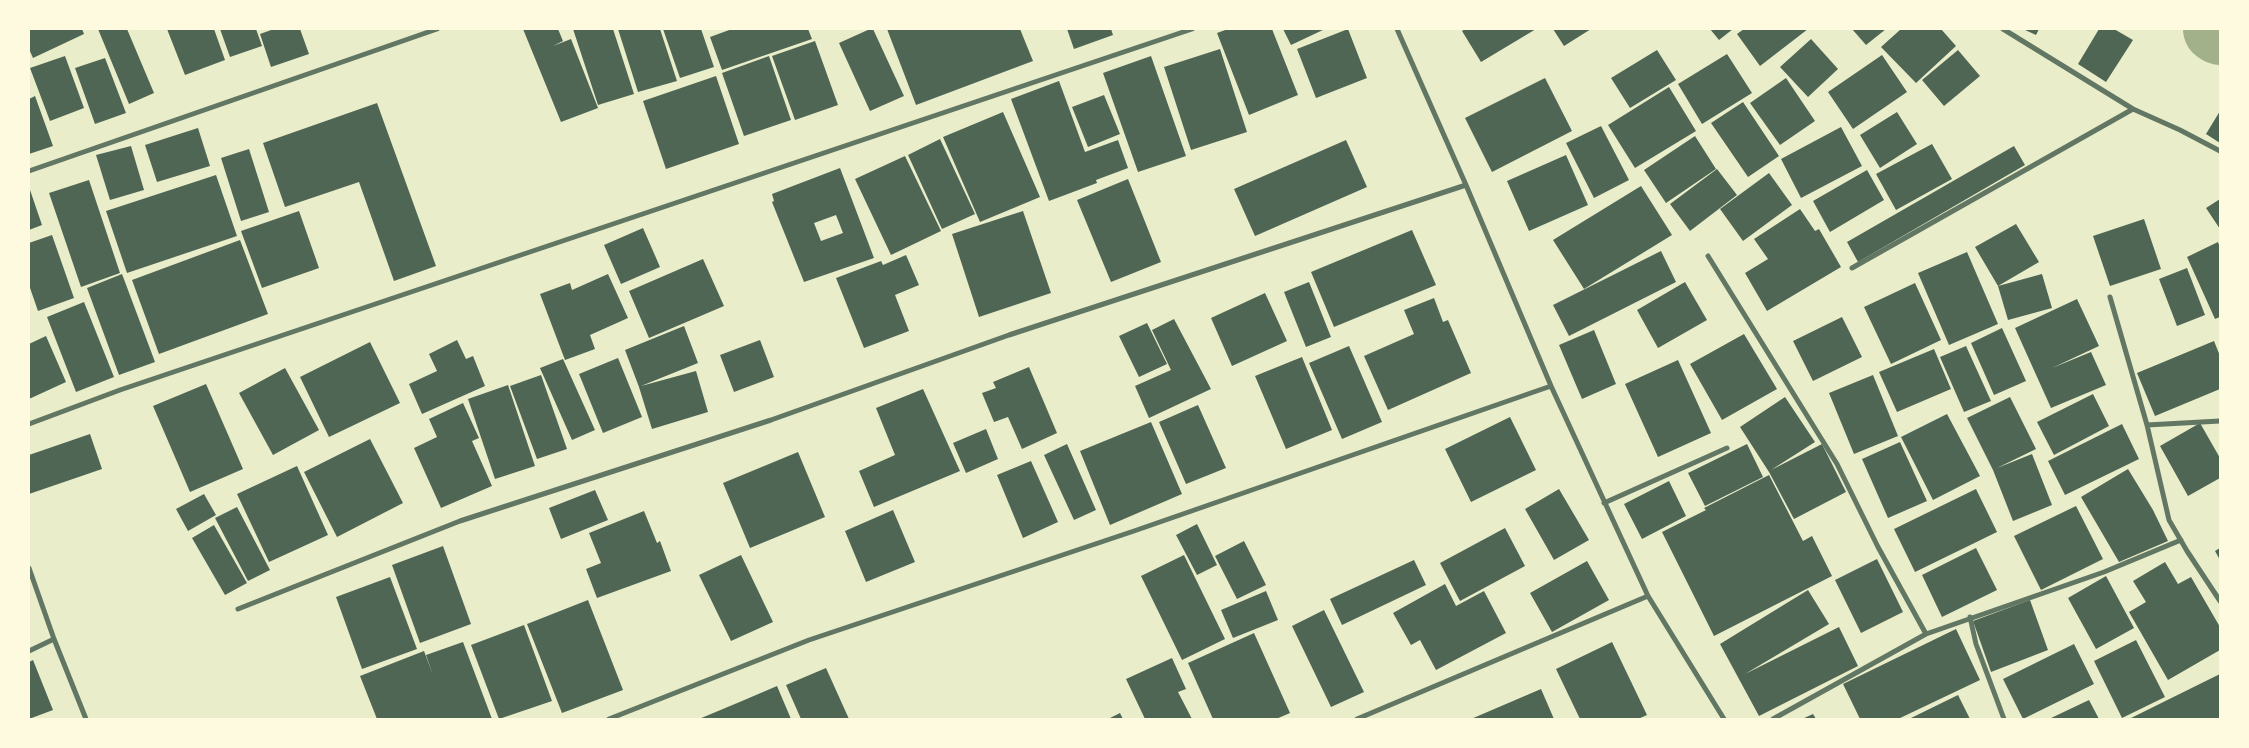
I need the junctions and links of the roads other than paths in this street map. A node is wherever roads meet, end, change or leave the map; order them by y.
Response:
1 (437, 29) edge
2 (1192, 29) edge
3 (1397, 29) edge
4 (2003, 29) edge
5 (2133, 109) junction
6 (2220, 151) edge
7 (29, 171) edge
8 (1466, 185) junction
9 (1708, 256) dead end
10 (1852, 268) dead end
11 (2110, 298) dead end
12 (1551, 386) junction
13 (2220, 421) edge
14 (29, 424) edge
15 (2146, 425) junction
16 (1727, 448) dead end
17 (1604, 503) junction
18 (2181, 540) junction
19 (29, 568) edge
20 (1648, 596) junction
21 (2220, 601) edge
22 (238, 609) dead end
23 (1970, 617) junction
24 (1926, 634) junction
25 (54, 640) junction
26 (29, 651) edge
27 (86, 719) edge
28 (608, 719) edge
29 (1357, 719) edge
30 (1724, 719) edge
31 (1773, 719) edge
32 (2004, 719) edge

1 - 7 street
2 - 14 street
3 - 8 street
4 - 5 street
5 - 6 street
5 - 10 street
8 - 12 street
8 - 22 street
9 - 24 street
11 - 15 street
12 - 17 street
12 - 28 street
13 - 15 street
15 - 18 street
16 - 17 street
17 - 20 street
18 - 21 street
18 - 23 street
19 - 25 street
20 - 29 street
20 - 30 street
23 - 24 street
23 - 32 street
24 - 31 street
25 - 26 street
25 - 27 street

